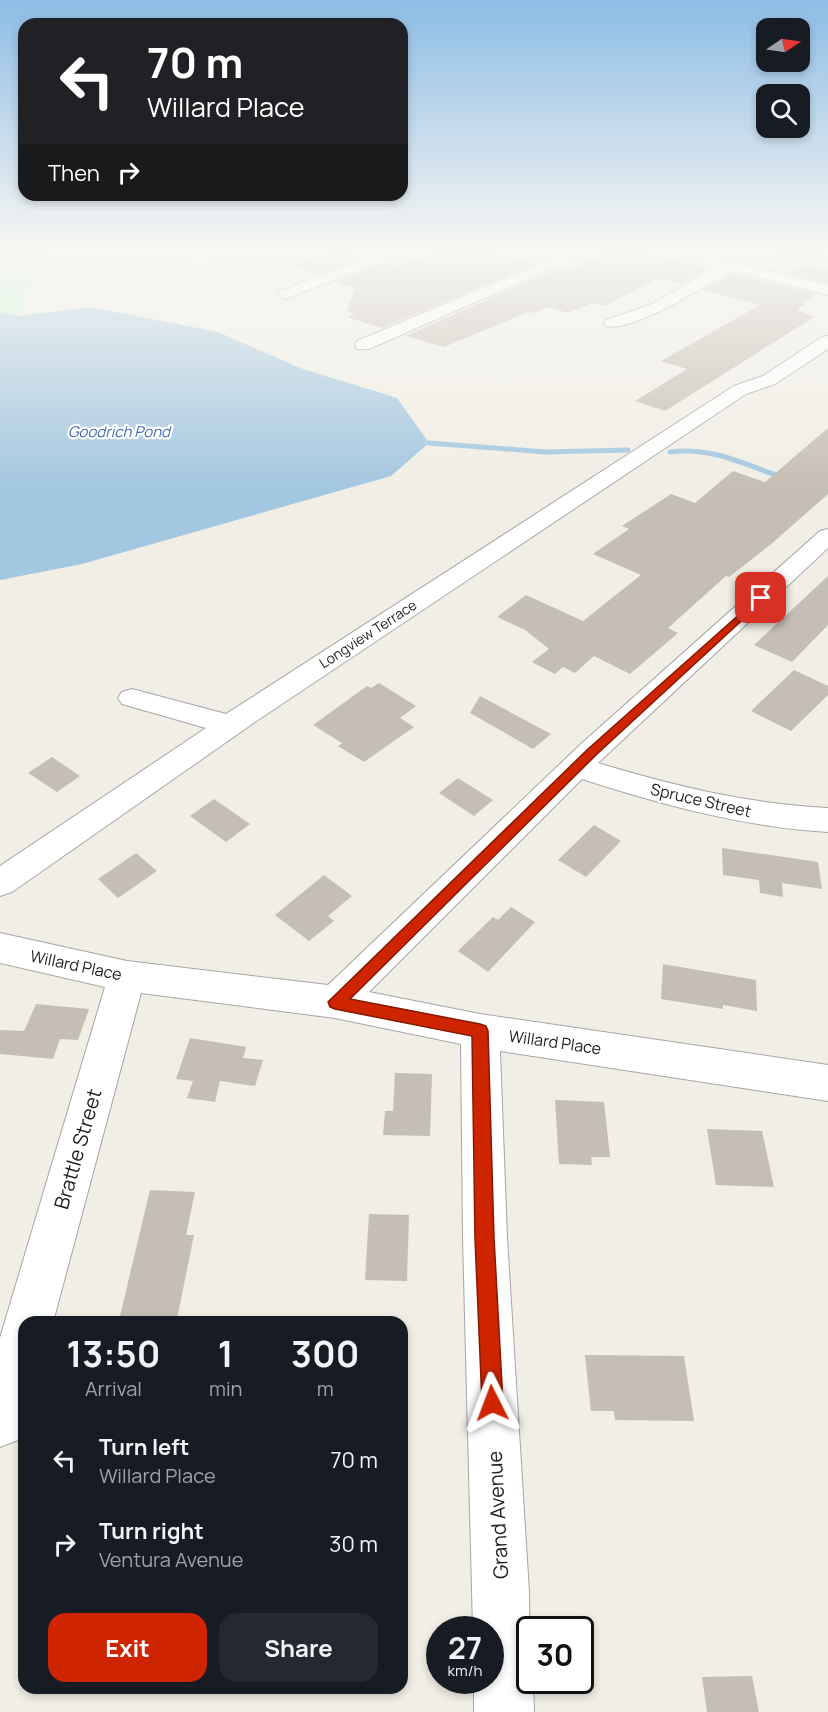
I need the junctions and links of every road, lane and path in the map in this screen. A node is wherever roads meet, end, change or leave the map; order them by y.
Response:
1 (403, 328) edge
2 (822, 328) edge
3 (828, 341) edge
4 (363, 345) dead end
5 (740, 390) junction
6 (828, 536) edge
7 (132, 698) dead end
8 (230, 725) junction
9 (577, 767) junction
10 (828, 820) edge
11 (0, 883) edge
12 (0, 948) edge
13 (127, 976) junction
14 (335, 1002) junction
15 (480, 1031) junction
16 (828, 1083) edge
17 (30, 1316) edge
18 (18, 1359) edge
19 (0, 1422) edge
20 (504, 1712) edge

1 - 4 street
2 - 5 street, Longview Terrace
3 - 5 street, Longview Terrace
5 - 8 street, Longview Terrace
6 - 9 street
7 - 8 street
8 - 11 street, Longview Terrace
9 - 10 street, Spruce Street
9 - 14 street
12 - 13 street, Willard Place
13 - 14 street, Willard Place
13 - 17 street, Brattle Street
14 - 15 street, Willard Place
15 - 16 street, Willard Place
15 - 20 street, Grand Avenue
18 - 19 street

